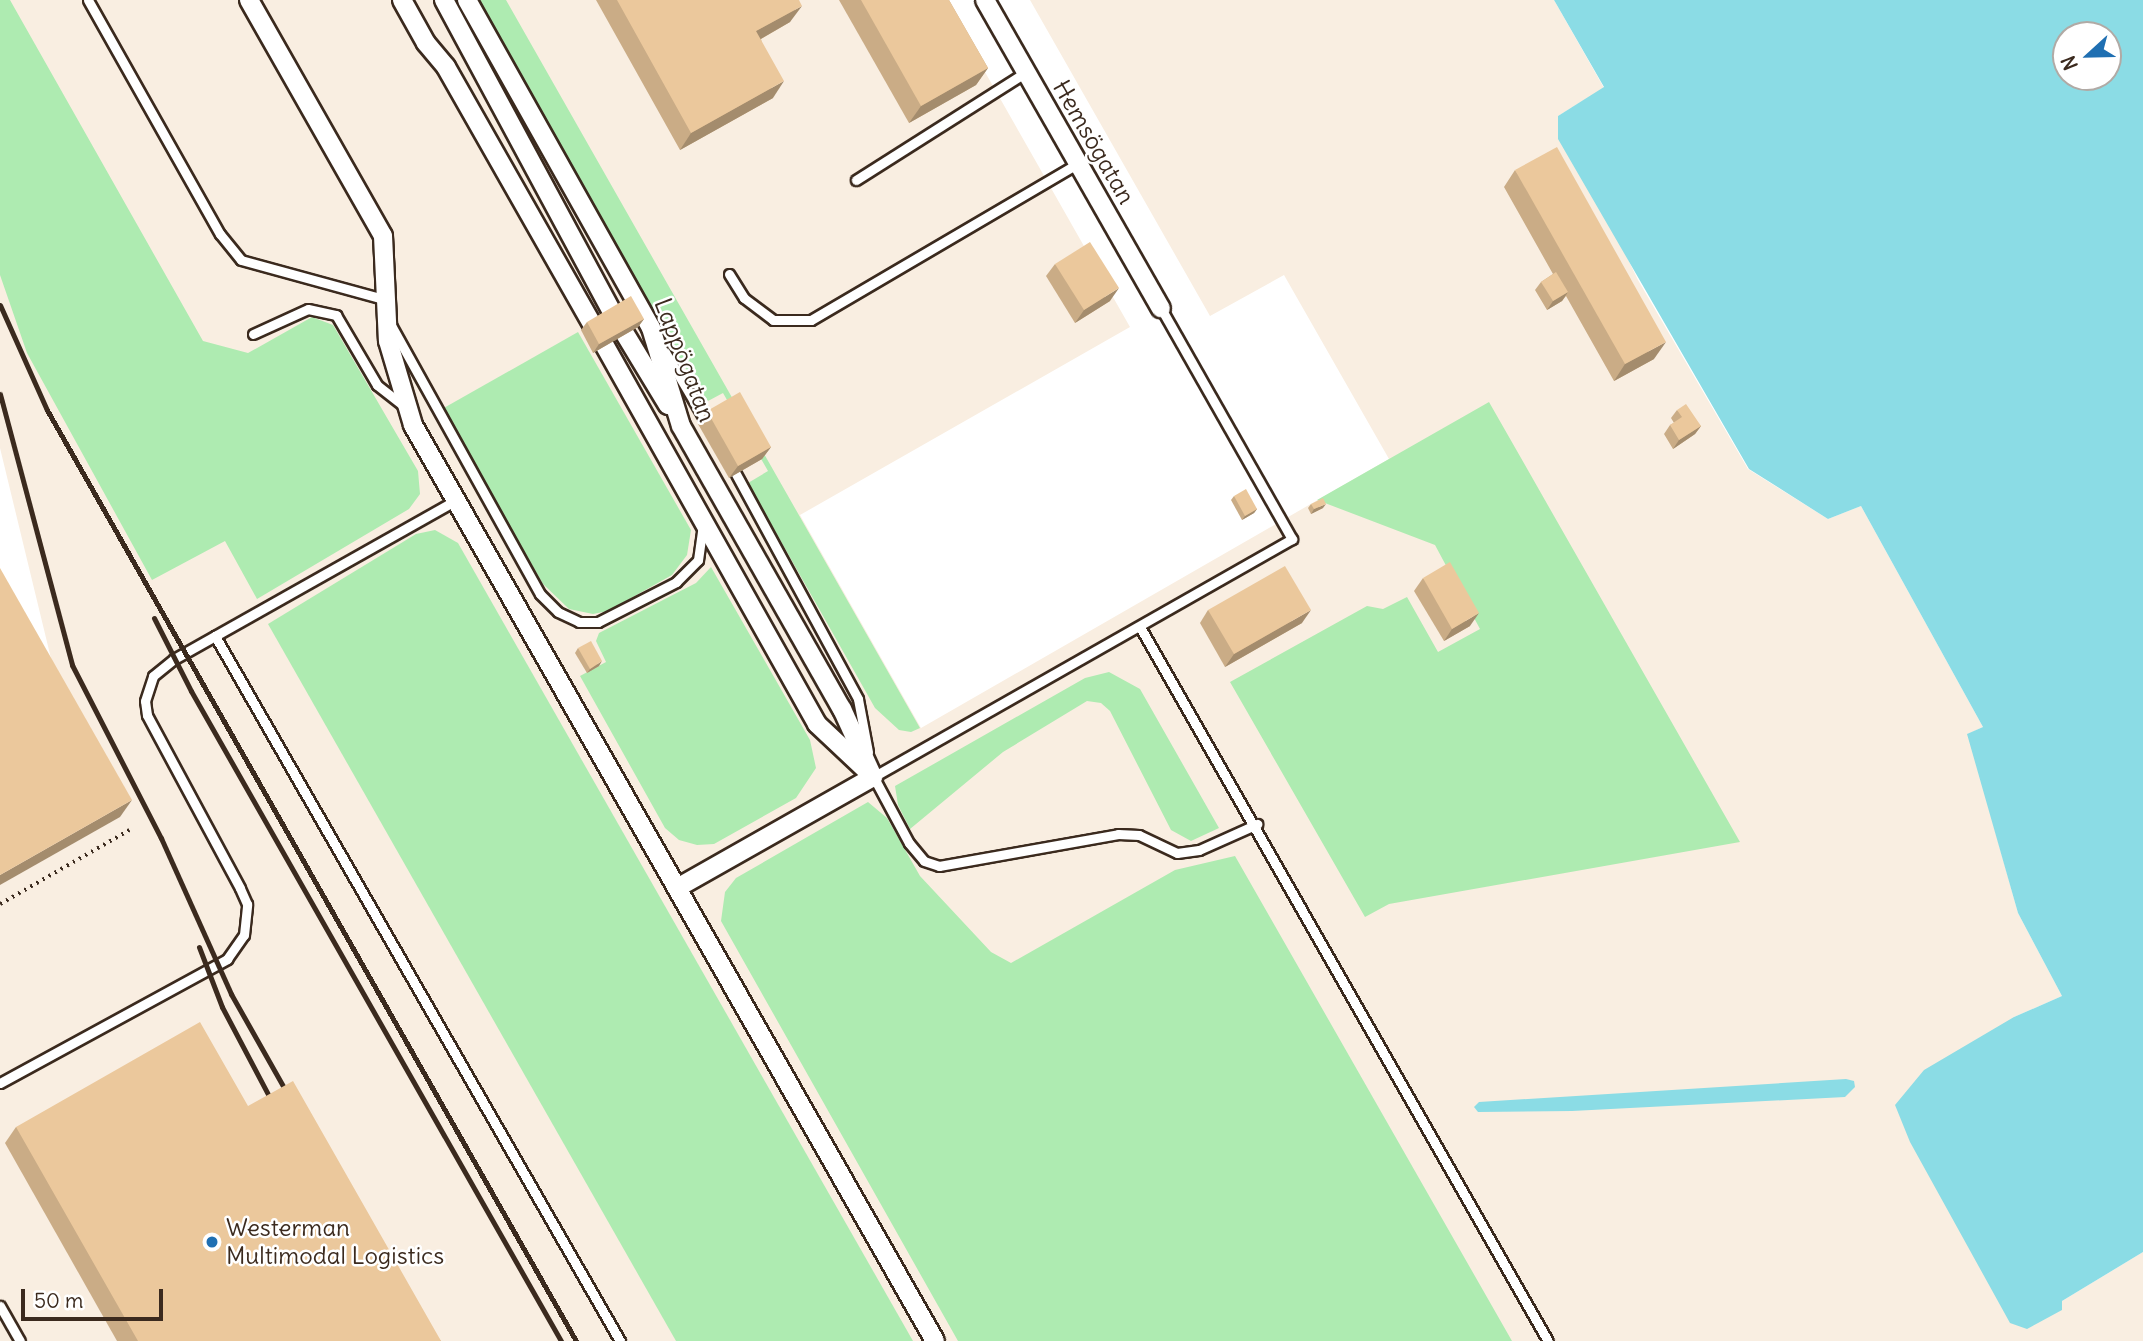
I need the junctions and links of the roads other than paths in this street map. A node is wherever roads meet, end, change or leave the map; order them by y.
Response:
1 (88, 0) edge
2 (249, 0) edge
3 (402, 0) edge
4 (444, 0) edge
5 (467, 0) edge
6 (985, 0) edge
7 (1026, 72) junction
8 (1079, 163) junction
9 (856, 180) dead end
10 (729, 274) dead end
11 (1161, 308) joint
12 (387, 309) junction
13 (612, 312) edge
14 (592, 324) edge
15 (651, 328) junction
16 (253, 334) dead end
17 (625, 334) edge
18 (606, 346) edge
19 (404, 406) junction
20 (705, 420) edge
21 (681, 426) junction
22 (736, 474) edge
23 (456, 500) junction
24 (703, 524) junction
25 (1140, 627) junction
26 (215, 635) junction
27 (873, 777) junction
28 (1256, 824) junction
29 (677, 888) junction
30 (0, 1083) edge
31 (0, 1306) edge
32 (20, 1341) edge
33 (620, 1341) edge
34 (935, 1341) edge
35 (1548, 1341) edge

1 - 12 lane
2 - 12 street
3 - 14 street
4 - 13 street
5 - 15 street, Lappögatan
6 - 7 street, Hemsögatan
7 - 8 street, Hemsögatan
7 - 9 lane
8 - 10 lane
8 - 11 street, Hemsögatan
11 - 25 lane
12 - 19 street
12 - 24 lane
15 - 20 lane
15 - 21 street, Lappögatan
16 - 19 lane
17 - 21 street
18 - 24 street
19 - 23 street
21 - 27 street, Lappögatan
22 - 27 lane
23 - 26 lane
23 - 29 street
24 - 27 street
25 - 27 lane
25 - 28 lane
26 - 30 lane
26 - 33 lane
27 - 28 lane
27 - 29 street
28 - 35 lane
29 - 34 street
31 - 32 lane

